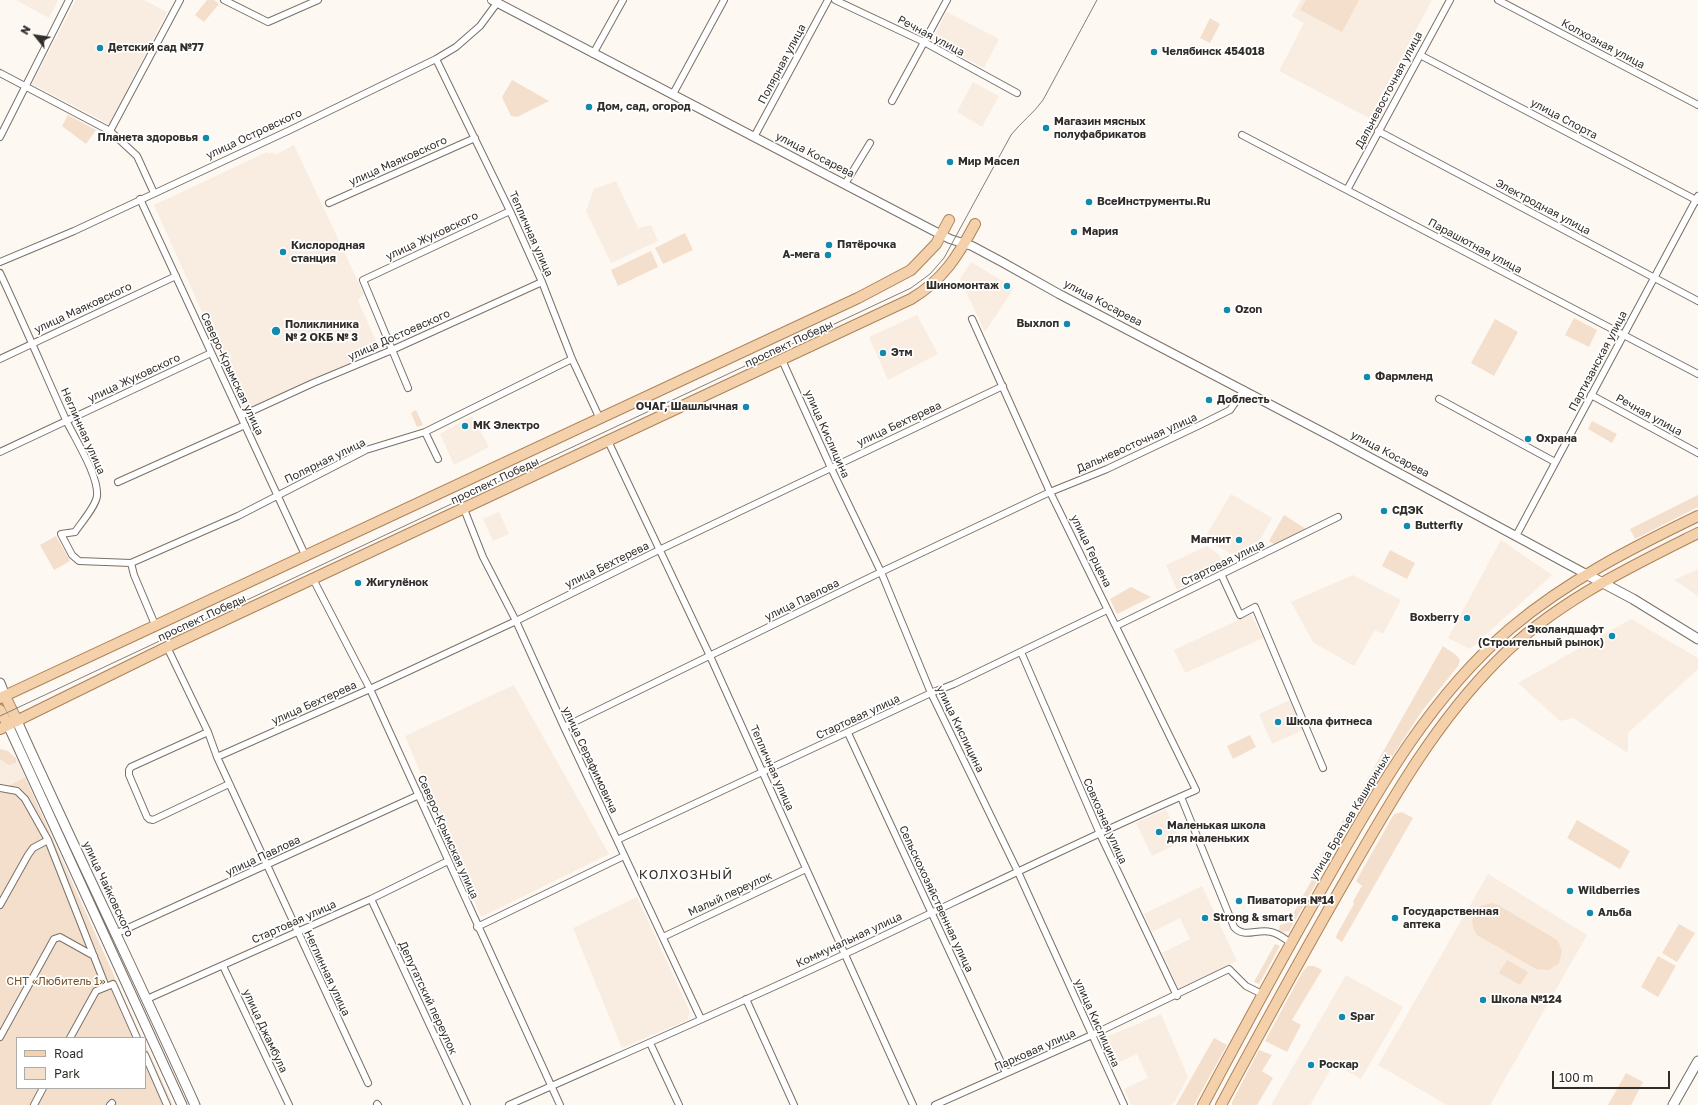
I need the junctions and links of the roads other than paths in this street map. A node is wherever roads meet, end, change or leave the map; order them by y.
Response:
1 (69, 0) edge
2 (180, 0) edge
3 (224, 0) edge
4 (318, 0) edge
5 (623, 0) edge
6 (724, 0) edge
7 (828, 0) edge
8 (835, 0) edge
9 (947, 0) edge
10 (1450, 0) edge
11 (1498, 0) edge
12 (496, 1) edge
13 (924, 42) junction
14 (593, 54) junction
15 (1420, 55) junction
16 (436, 59) junction
17 (0, 74) edge
18 (26, 87) junction
19 (1017, 93) dead end
20 (673, 94) junction
21 (892, 101) dead end
22 (1698, 105) edge
23 (110, 131) junction
24 (1378, 131) junction
25 (1242, 135) dead end
26 (0, 137) edge
27 (475, 138) junction
28 (754, 138) junction
29 (870, 143) dead end
30 (845, 184) junction
31 (1347, 190) junction
32 (154, 193) junction
33 (140, 199) junction
34 (1697, 199) edge
35 (329, 203) dead end
36 (510, 211) junction
37 (949, 220) dead end
38 (975, 224) dead end
39 (942, 234) junction
40 (964, 244) junction
41 (0, 262) edge
42 (0, 273) edge
43 (176, 276) junction
44 (1654, 277) junction
45 (542, 282) junction
46 (1698, 301) edge
47 (972, 319) dead end
48 (1624, 335) junction
49 (33, 343) junction
50 (392, 350) junction
51 (211, 353) junction
52 (0, 359) edge
53 (572, 359) junction
54 (782, 360) junction
55 (1698, 374) edge
56 (1003, 386) junction
57 (408, 388) dead end
58 (1244, 390) junction
59 (1591, 395) junction
60 (1439, 399) dead end
61 (241, 416) junction
62 (600, 419) junction
63 (67, 421) junction
64 (245, 425) junction
65 (425, 432) junction
66 (608, 441) junction
67 (0, 452) edge
68 (1698, 453) edge
69 (438, 459) dead end
70 (1555, 462) junction
71 (831, 468) junction
72 (118, 482) dead end
73 (1050, 492) junction
74 (278, 495) junction
75 (464, 508) junction
76 (1698, 516) edge
77 (1338, 517) dead end
78 (1698, 533) edge
79 (1516, 536) junction
80 (659, 550) junction
81 (306, 557) junction
82 (131, 563) junction
83 (881, 572) junction
84 (1221, 574) junction
85 (1586, 574) junction
86 (313, 579) junction
87 (1602, 582) junction
88 (1107, 610) junction
89 (516, 621) junction
90 (1116, 626) junction
91 (156, 627) junction
92 (1698, 639) edge
93 (167, 647) junction
94 (1021, 652) junction
95 (710, 656) junction
96 (0, 683) edge
97 (370, 690) junction
98 (930, 693) junction
99 (2, 697) edge
100 (0, 710) edge
101 (8, 725) edge
102 (564, 727) junction
103 (208, 732) junction
104 (848, 733) junction
105 (217, 756) junction
106 (1323, 768) dead end
107 (763, 772) junction
108 (229, 784) junction
109 (0, 788) edge
110 (1196, 790) joint
111 (418, 795) junction
112 (1181, 796) junction
113 (1100, 834) junction
114 (48, 840) junction
115 (617, 840) junction
116 (624, 856) junction
117 (448, 862) junction
118 (267, 865) junction
119 (806, 869) junction
120 (1018, 872) junction
121 (371, 899) junction
122 (0, 905) edge
123 (931, 912) junction
124 (478, 927) junction
125 (297, 932) junction
126 (115, 934) junction
127 (662, 937) junction
128 (1291, 943) junction
129 (846, 954) junction
130 (94, 956) junction
131 (223, 966) junction
132 (106, 986) junction
133 (1262, 994) junction
134 (1177, 996) junction
135 (147, 999) junction
136 (746, 999) junction
137 (701, 1019) junction
138 (1092, 1035) junction
139 (0, 1037) edge
140 (71, 1037) edge
141 (137, 1037) edge
142 (650, 1043) junction
143 (146, 1057) edge
144 (1698, 1061) edge
145 (1006, 1073) junction
146 (368, 1083) dead end
147 (551, 1086) junction
148 (42, 1089) edge
149 (34, 1105) edge
150 (167, 1105) edge
151 (182, 1105) edge
152 (195, 1105) edge
153 (289, 1105) edge
154 (467, 1105) edge
155 (509, 1105) edge
156 (560, 1105) edge
157 (679, 1105) edge
158 (794, 1105) edge
159 (913, 1105) edge
160 (935, 1105) edge
161 (1124, 1105) edge
162 (1203, 1105) edge
163 (1221, 1105) edge
164 (1673, 1105) edge

1 - 18 street
2 - 23 street
3 - 4 street
5 - 14 street
6 - 20 street
7 - 28 street, Полярная улица
8 - 13 street, Речная улица
9 - 13 street
10 - 15 street, Дальневосточная улица
11 - 22 street, Колхозная улица
12 - 14 street, улица Косарева
12 - 16 street, улица Островского
13 - 19 street, Речная улица
13 - 21 street
14 - 20 street, улица Косарева
15 - 24 street, Дальневосточная улица
15 - 34 street, улица Спорта
16 - 27 street, Тепличная улица
16 - 32 street, улица Островского
17 - 18 street
18 - 23 street
18 - 26 street
20 - 28 street, улица Косарева
23 - 32 street
24 - 31 street, Дальневосточная улица
24 - 44 street, Электродная улица
25 - 31 street, Парашютная улица
27 - 35 street, улица Маяковского
27 - 36 street, Тепличная улица
28 - 30 street, улица Косарева
29 - 30 street
30 - 39 street, улица Косарева
31 - 48 street, Парашютная улица
32 - 33 street, улица Островского
33 - 41 street, улица Островского
33 - 43 street, Северо-Крымская улица
34 - 44 street, Партизанская улица
36 - 45 street, Тепличная улица
36 - 50 street, улица Жуковского
37 - 39 main road, проспект Победы
38 - 40 main road, проспект Победы
39 - 40 street, улица Косарева
39 - 62 main road, проспект Победы
40 - 54 main road, проспект Победы
40 - 58 street, улица Косарева
42 - 49 street, Неглинная улица
43 - 49 street, улица Маяковского
43 - 51 street, Северо-Крымская улица
44 - 46 street, Электродная улица
44 - 48 street, Партизанская улица
45 - 50 street, улица Достоевского
45 - 53 street, Тепличная улица
47 - 56 street, улица Герцена
48 - 55 street, Парашютная улица
48 - 59 street, Партизанская улица
49 - 52 street, улица Маяковского
49 - 63 street, Неглинная улица
50 - 57 street
50 - 61 street, улица Достоевского
51 - 61 street, Северо-Крымская улица
51 - 63 street, улица Жуковского
53 - 62 street, Тепличная улица
53 - 65 street, Полярная улица
54 - 66 main road, проспект Победы
54 - 71 street, улица Кислицина
56 - 71 street, улица Бехтерева
56 - 73 street, улица Герцена
58 - 73 street, Дальневосточная улица
58 - 79 street, улица Косарева
59 - 68 street, Речная улица
59 - 70 street, Партизанская улица
60 - 70 street
61 - 64 street, Северо-Крымская улица
62 - 81 main road, проспект Победы
63 - 67 street, улица Жуковского
63 - 82 street, Неглинная улица
64 - 72 street
64 - 74 street, Северо-Крымская улица
65 - 69 street
65 - 74 street, Полярная улица
66 - 75 main road, проспект Победы
66 - 80 street, Тепличная улица
70 - 79 street, Партизанская улица
71 - 80 street, улица Бехтерева
71 - 83 street, улица Кислицина
73 - 83 street, улица Павлова
73 - 88 street, улица Герцена
74 - 81 street, Северо-Крымская улица
74 - 82 street, Полярная улица
75 - 86 main road, проспект Победы
75 - 89 street, улица Серафимовича
76 - 85 main road, улица Братьев Кашириных
77 - 84 street, Стартовая улица
78 - 87 main road
79 - 85 street, улица Косарева
80 - 89 street, улица Бехтерева
80 - 95 street, Тепличная улица
81 - 91 main road, проспект Победы
82 - 91 street
83 - 95 street, улица Павлова
83 - 98 street, улица Кислицина
84 - 90 street, Стартовая улица
84 - 106 street
85 - 87 main road, улица Косарева
85 - 128 main road, улица Братьев Кашириных
86 - 93 main road, проспект Победы
86 - 97 street, Северо-Крымская улица
87 - 92 main road, улица Косарева
87 - 163 main road
88 - 90 street, улица Герцена
88 - 94 street, Стартовая улица
89 - 97 street, улица Бехтерева
89 - 102 street, улица Серафимовича
90 - 110 street, улица Герцена
91 - 99 main road, проспект Победы
93 - 101 main road, проспект Победы
93 - 103 street, Неглинная улица
94 - 98 street, Стартовая улица
94 - 113 street, Совхозная улица
95 - 102 street, улица Павлова
95 - 107 street, Тепличная улица
96 - 99 main road, улица Чайковского
97 - 105 street, улица Бехтерева
97 - 111 street, Северо-Крымская улица
98 - 104 street, Стартовая улица
98 - 120 street, улица Кислицина
99 - 101 main road, улица Чайковского
100 - 101 main road, улица Чайковского
101 - 126 main road, улица Чайковского
101 - 151 main road, улица Чайковского
102 - 115 street, улица Серафимовича
103 - 105 street, Неглинная улица
103 - 108 street
104 - 107 street, Стартовая улица
104 - 123 street, Сельскохозяйственная улица
105 - 108 street, Неглинная улица
107 - 115 street, Стартовая улица
107 - 119 street, Тепличная улица
108 - 118 street, Неглинная улица
109 - 114 street
110 - 112 street, Коммунальная улица
111 - 117 street, Северо-Крымская улица
111 - 118 street, улица Павлова
112 - 113 street, Коммунальная улица
112 - 128 street
113 - 120 street, Коммунальная улица
113 - 134 street, Совхозная улица
114 - 122 street
114 - 130 street
115 - 116 street, улица Серафимовича
116 - 124 street
116 - 127 street, улица Серафимовича
117 - 121 street, Стартовая улица
117 - 124 street, Северо-Крымская улица
118 - 125 street, Неглинная улица
118 - 126 street, улица Павлова
119 - 127 street, Малый переулок
119 - 129 street, Тепличная улица
120 - 123 street, Коммунальная улица
120 - 138 street, улица Кислицина
121 - 125 street, Стартовая улица
121 - 154 street, Депутатский переулок
123 - 129 street, Коммунальная улица
123 - 145 street, Сельскохозяйственная улица
124 - 147 street, Северо-Крымская улица
125 - 131 street, Стартовая улица
125 - 146 street, Неглинная улица
126 - 135 main road, улица Чайковского
127 - 137 street, улица Серафимовича
128 - 133 main road, улица Братьев Кашириных
129 - 136 street, Коммунальная улица
129 - 159 street, Тепличная улица
130 - 132 street
130 - 139 street
131 - 135 street, Стартовая улица
131 - 153 street, улица Джамбула
132 - 140 street
132 - 141 street
133 - 134 street, Парковая улица
133 - 162 main road, улица Братьев Кашириных
134 - 138 street, Парковая улица
135 - 152 main road, улица Чайковского
136 - 137 street, Коммунальная улица
136 - 158 street
137 - 142 street, Коммунальная улица
138 - 145 street, Парковая улица
138 - 161 street, улица Кислицина
142 - 147 street, Коммунальная улица
142 - 157 street
143 - 150 street
144 - 164 main road
145 - 160 street, Парковая улица
147 - 155 street, Коммунальная улица
147 - 156 street, Северо-Крымская улица
148 - 149 street

